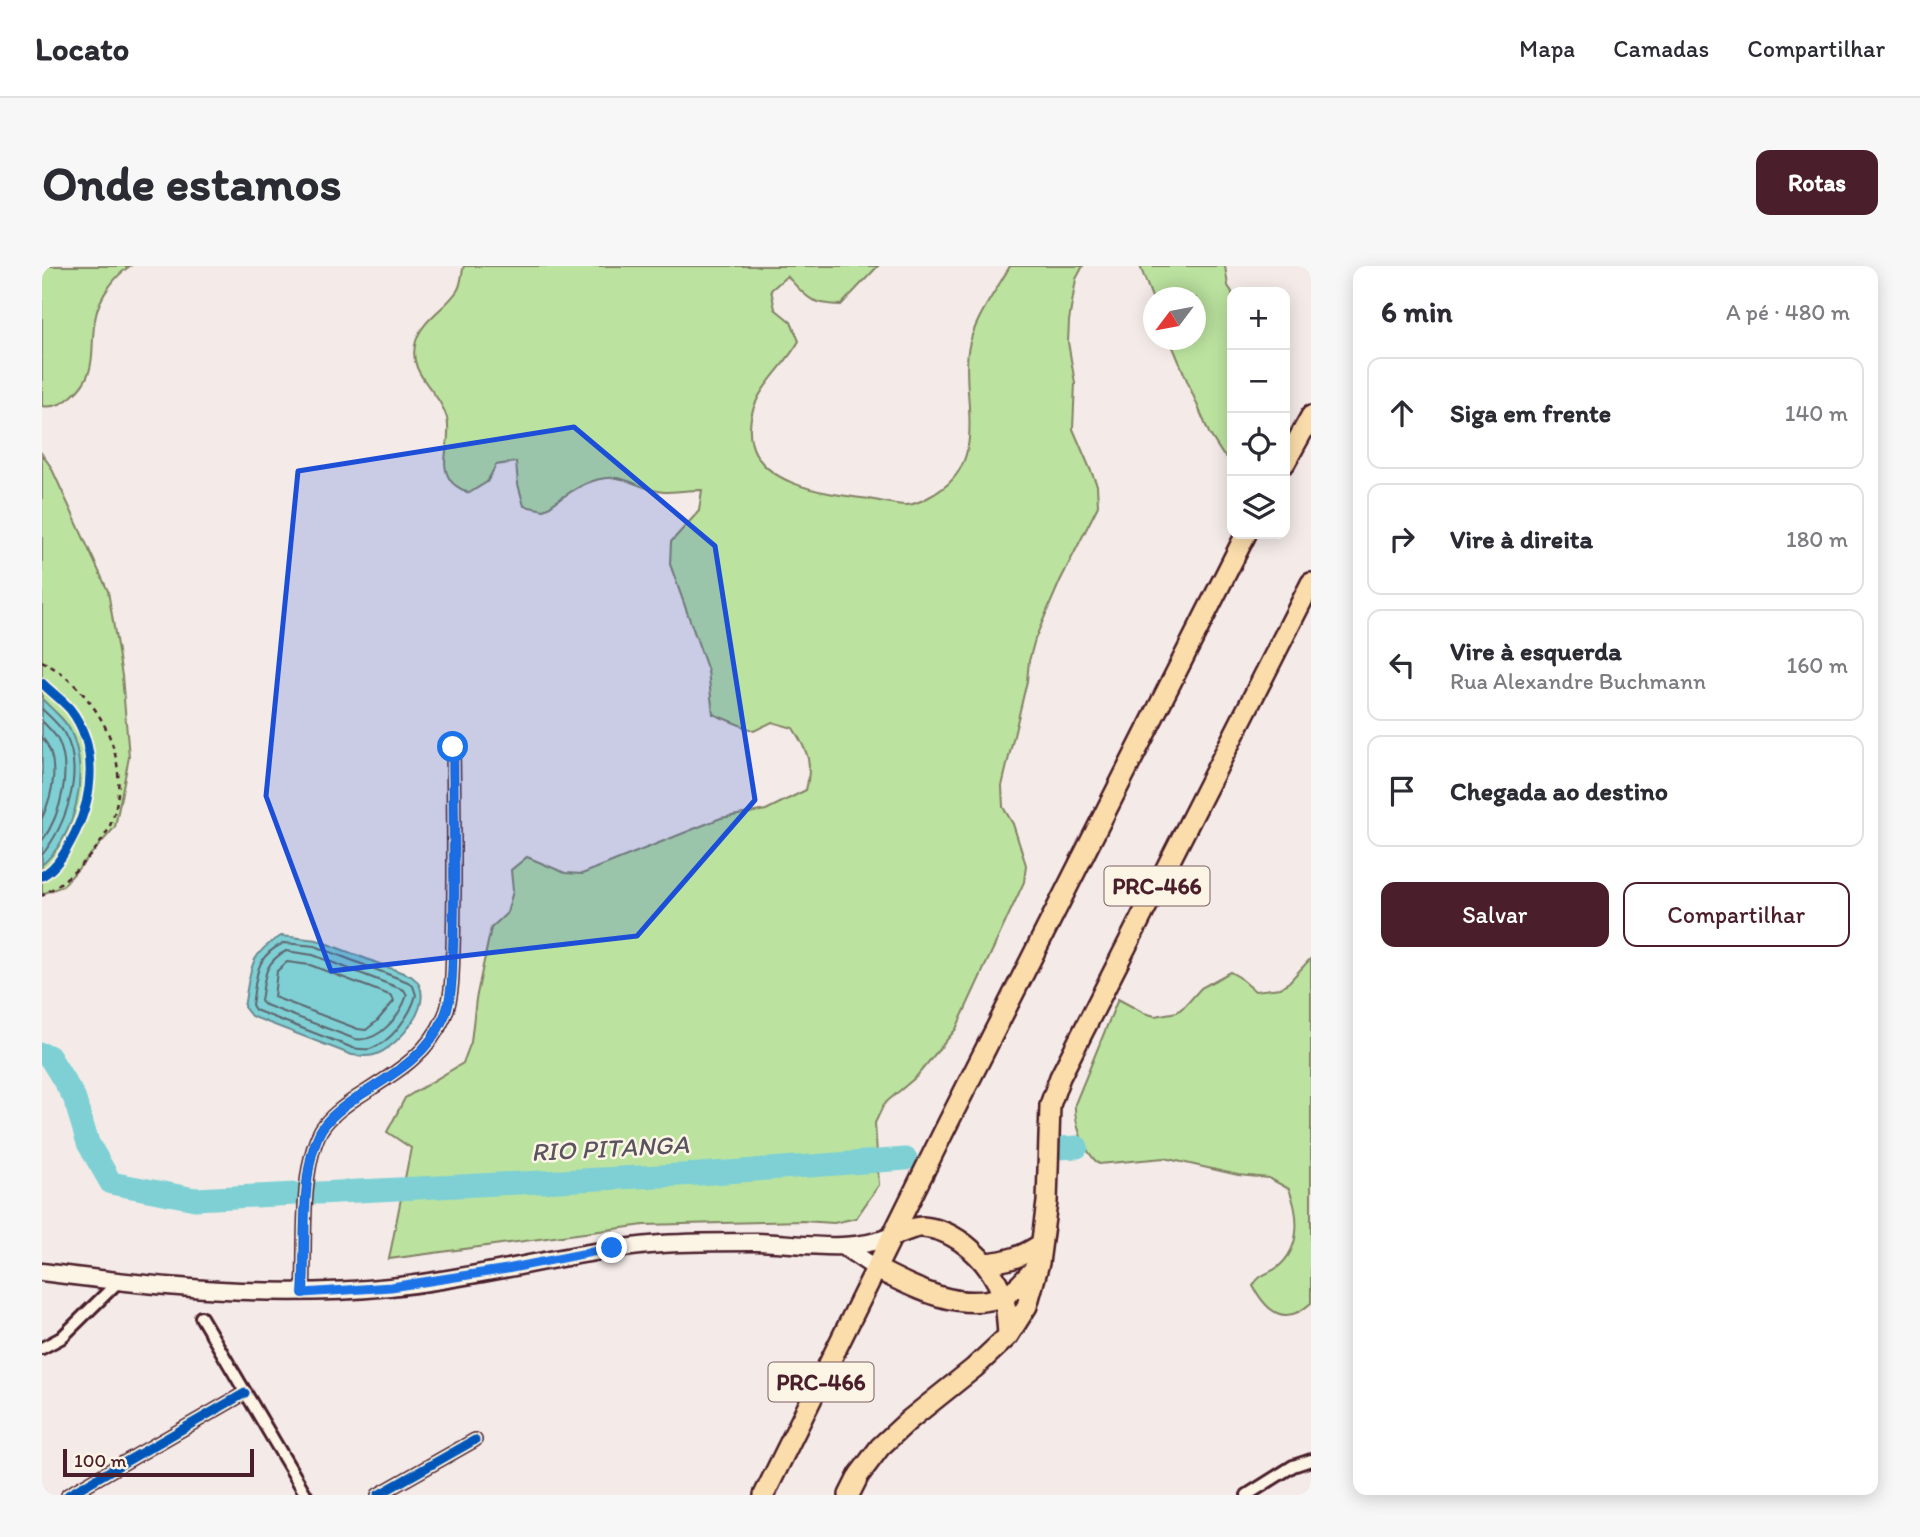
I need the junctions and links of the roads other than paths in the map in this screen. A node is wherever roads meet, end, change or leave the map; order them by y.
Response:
1 (1311, 416) edge
2 (1290, 454) edge
3 (1243, 539) edge
4 (1311, 583) edge
5 (453, 747) dead end
6 (892, 1236) junction
7 (844, 1247) junction
8 (1040, 1253) junction
9 (985, 1263) junction
10 (877, 1269) junction
11 (42, 1272) edge
12 (118, 1282) junction
13 (303, 1293) junction
14 (1003, 1296) junction
15 (201, 1317) dead end
16 (1008, 1336) junction
17 (42, 1348) edge
18 (245, 1393) junction
19 (475, 1440) dead end
20 (1311, 1460) edge
21 (68, 1495) edge
22 (306, 1495) edge
23 (378, 1495) edge
24 (764, 1495) edge
25 (849, 1495) edge
26 (1247, 1495) edge

1 - 2 highway
3 - 6 highway, PRC-466
4 - 8 highway, PRC-466
5 - 13 street
6 - 7 main road
6 - 9 highway
6 - 10 highway, PRC-466
7 - 10 main road
7 - 13 main road
8 - 9 highway
8 - 14 highway
8 - 16 highway, PRC-466
9 - 14 highway
10 - 14 highway
10 - 24 highway, PRC-466
11 - 12 main road
12 - 13 main road
12 - 17 street
14 - 16 highway
15 - 18 street
16 - 25 highway, PRC-466
18 - 21 street
18 - 22 street
19 - 23 street
20 - 26 street

